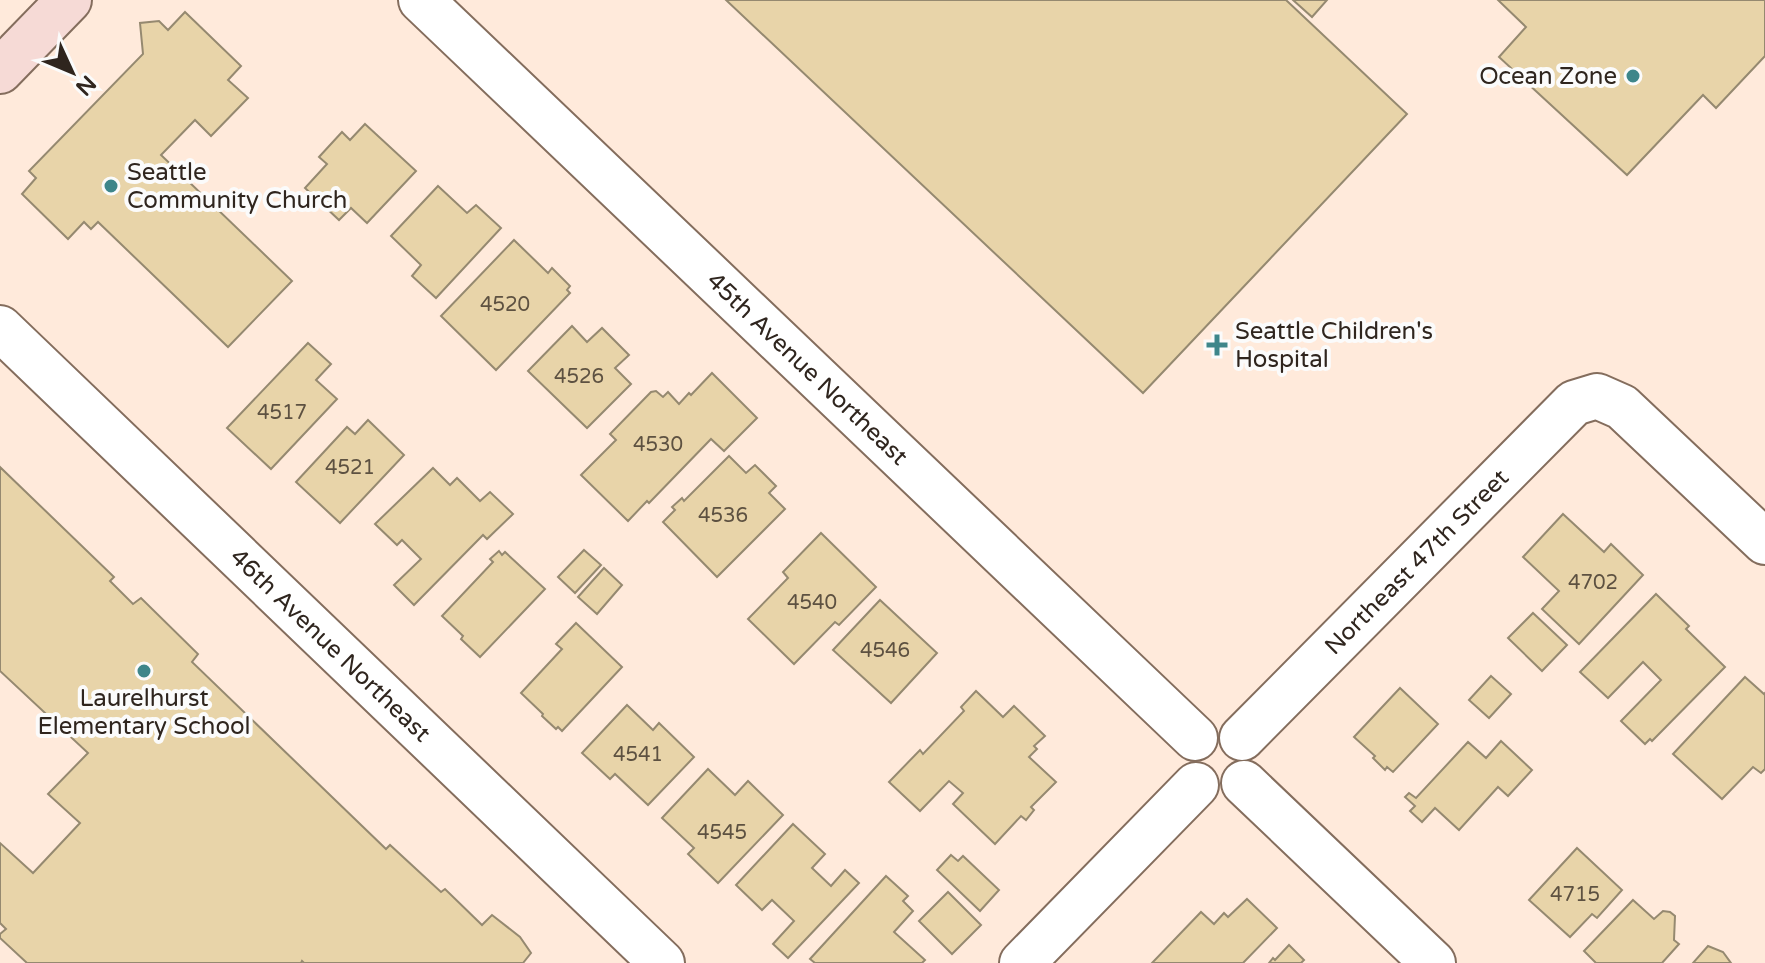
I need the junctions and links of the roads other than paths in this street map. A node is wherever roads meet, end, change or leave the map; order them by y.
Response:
1 (69, 0) edge
2 (421, 0) edge
3 (0, 71) edge
4 (0, 328) edge
5 (1765, 542) edge
6 (1195, 738) junction
7 (1242, 738) junction
8 (1244, 783) junction
9 (1196, 785) junction
10 (662, 963) edge
11 (1022, 963) edge
12 (1433, 963) edge

1 - 3 street
2 - 6 street, 45th Avenue Northeast
4 - 10 street, 46th Avenue Northeast
5 - 7 street, Northeast 47th Street
6 - 7 street
6 - 9 street
7 - 8 street
8 - 9 street
8 - 12 street
9 - 11 street

